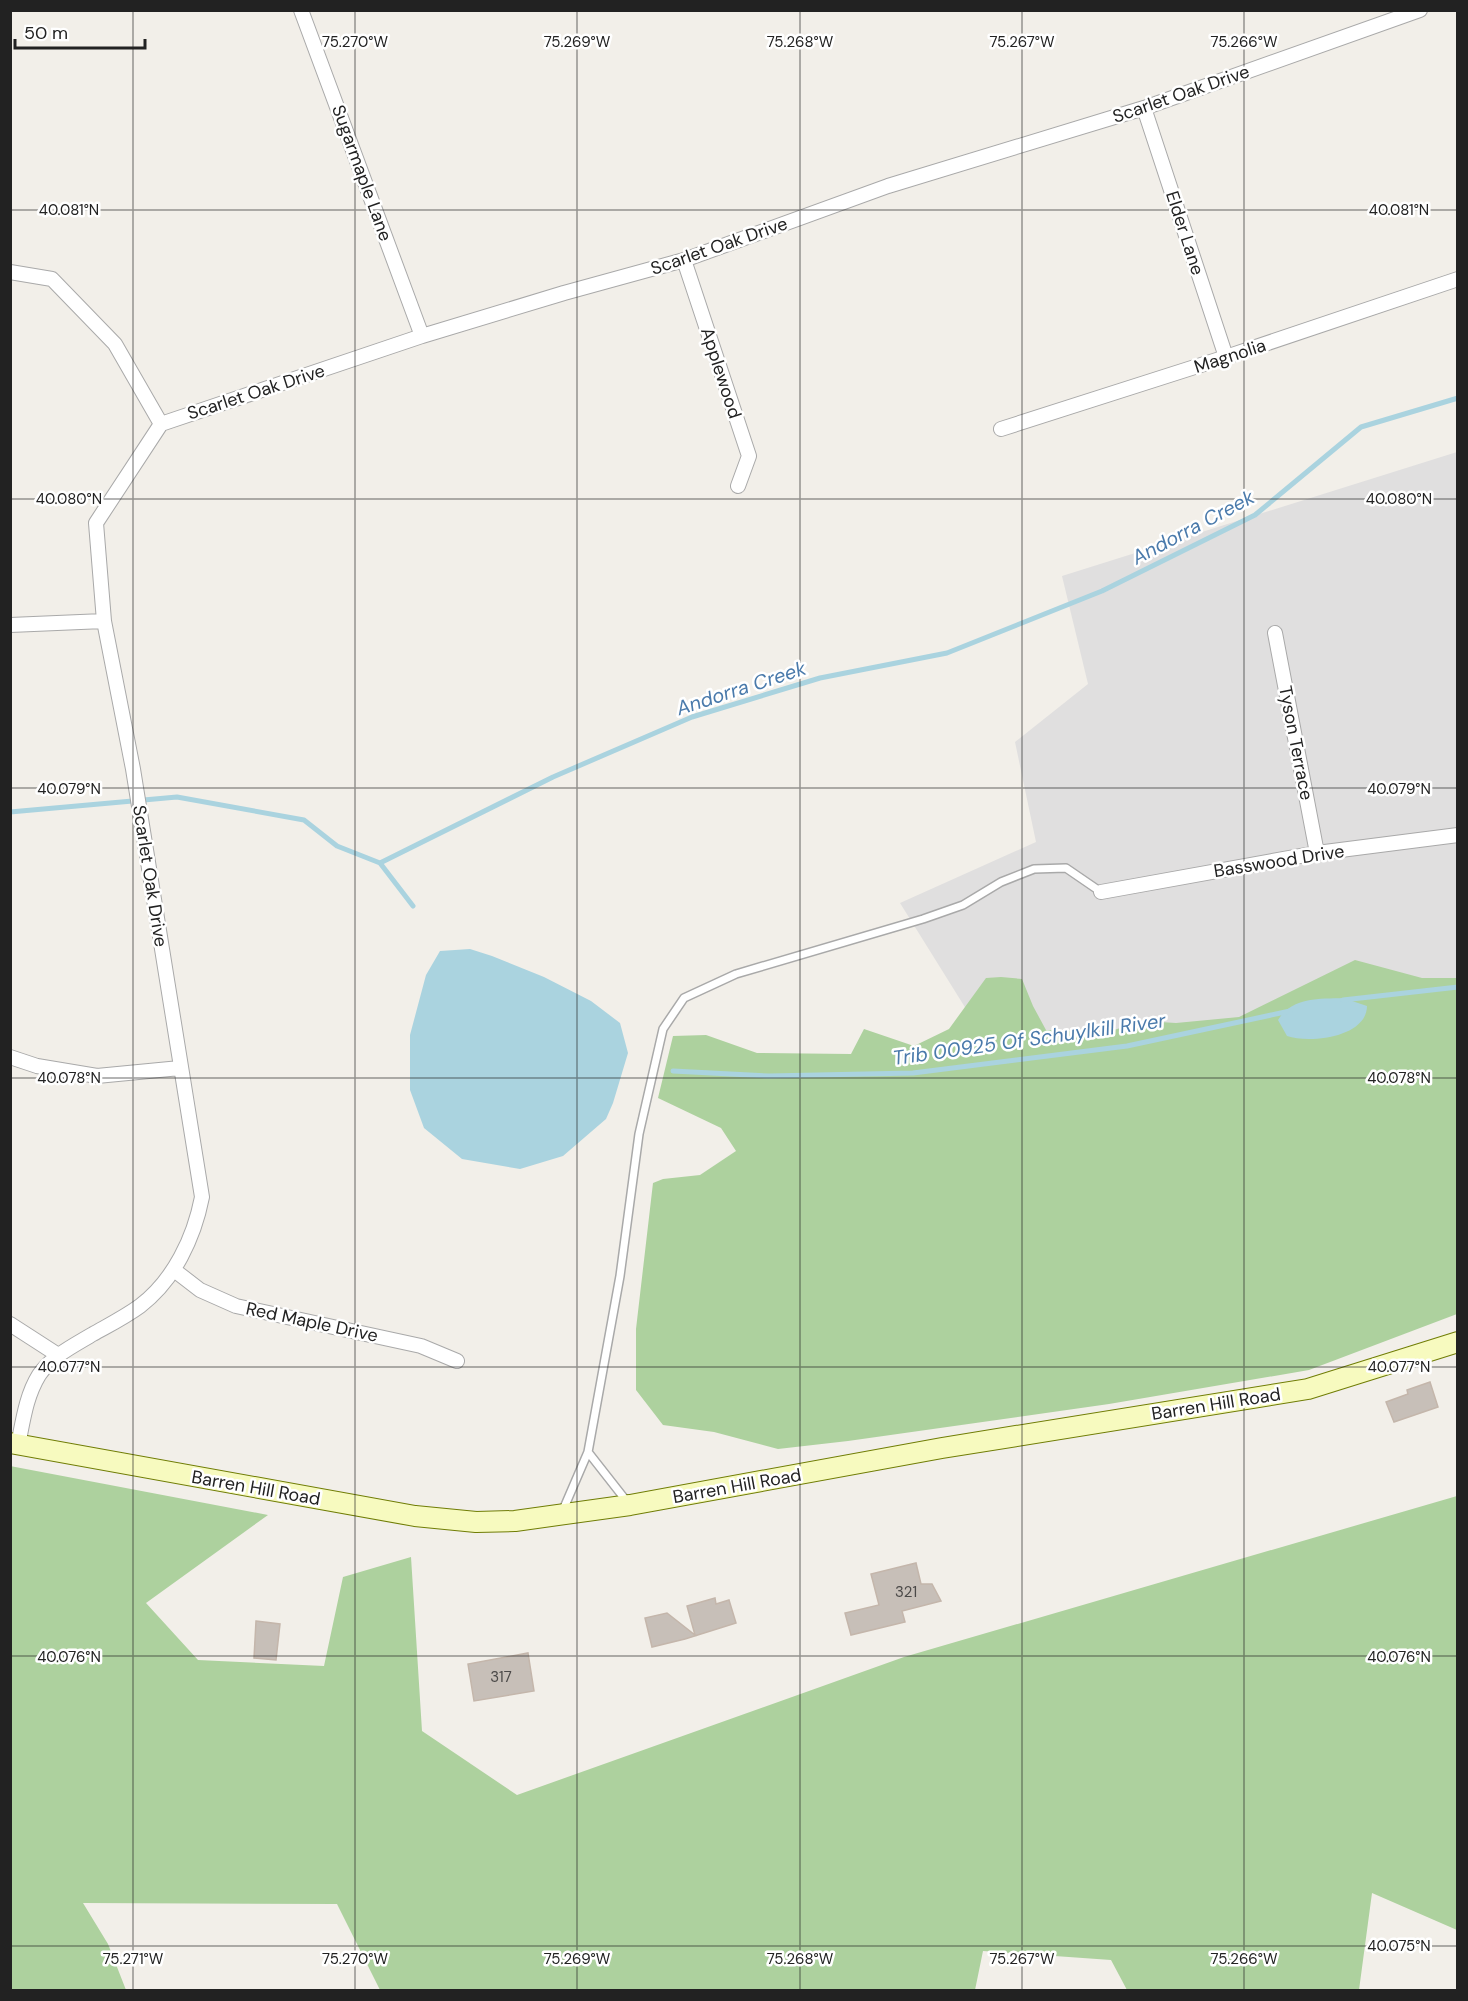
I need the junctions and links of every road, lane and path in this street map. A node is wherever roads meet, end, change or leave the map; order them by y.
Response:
1 (301, 10) edge
2 (1420, 10) edge
3 (1144, 108) junction
4 (684, 261) junction
5 (10, 272) edge
6 (1458, 279) edge
7 (422, 336) junction
8 (1226, 357) junction
9 (161, 424) junction
10 (1000, 429) dead end
11 (738, 486) dead end
12 (104, 621) junction
13 (10, 625) edge
14 (1275, 633) dead end
15 (1458, 835) edge
16 (1317, 853) junction
17 (1101, 892) joint
18 (10, 1057) edge
19 (180, 1068) junction
20 (174, 1270) junction
21 (10, 1324) edge
22 (1458, 1342) edge
23 (58, 1355) junction
24 (457, 1361) dead end
25 (14, 1444) edge
26 (588, 1452) junction
27 (630, 1505) junction
28 (561, 1516) junction

1 - 7 street, Sugarmaple Lane
2 - 3 street, Scarlet Oak Drive
3 - 4 street, Scarlet Oak Drive
3 - 8 street, Elder Lane
4 - 7 street, Scarlet Oak Drive
4 - 11 street, Applewood
5 - 9 street
6 - 8 street, Magnolia
7 - 9 street, Scarlet Oak Drive
8 - 10 street, Magnolia
9 - 12 street, Scarlet Oak Drive
12 - 13 street
12 - 19 street, Scarlet Oak Drive
14 - 16 street, Tyson Terrace
15 - 16 street, Basswood Drive
16 - 17 street, Basswood Drive
17 - 26 lane
18 - 19 street
19 - 20 street, Scarlet Oak Drive
20 - 23 street, Scarlet Oak Drive
20 - 24 street, Red Maple Drive
21 - 23 street
22 - 27 street, Barren Hill Road
23 - 25 street, Scarlet Oak Drive
25 - 28 street, Barren Hill Road
26 - 27 lane
26 - 28 lane
27 - 28 street, Barren Hill Road

